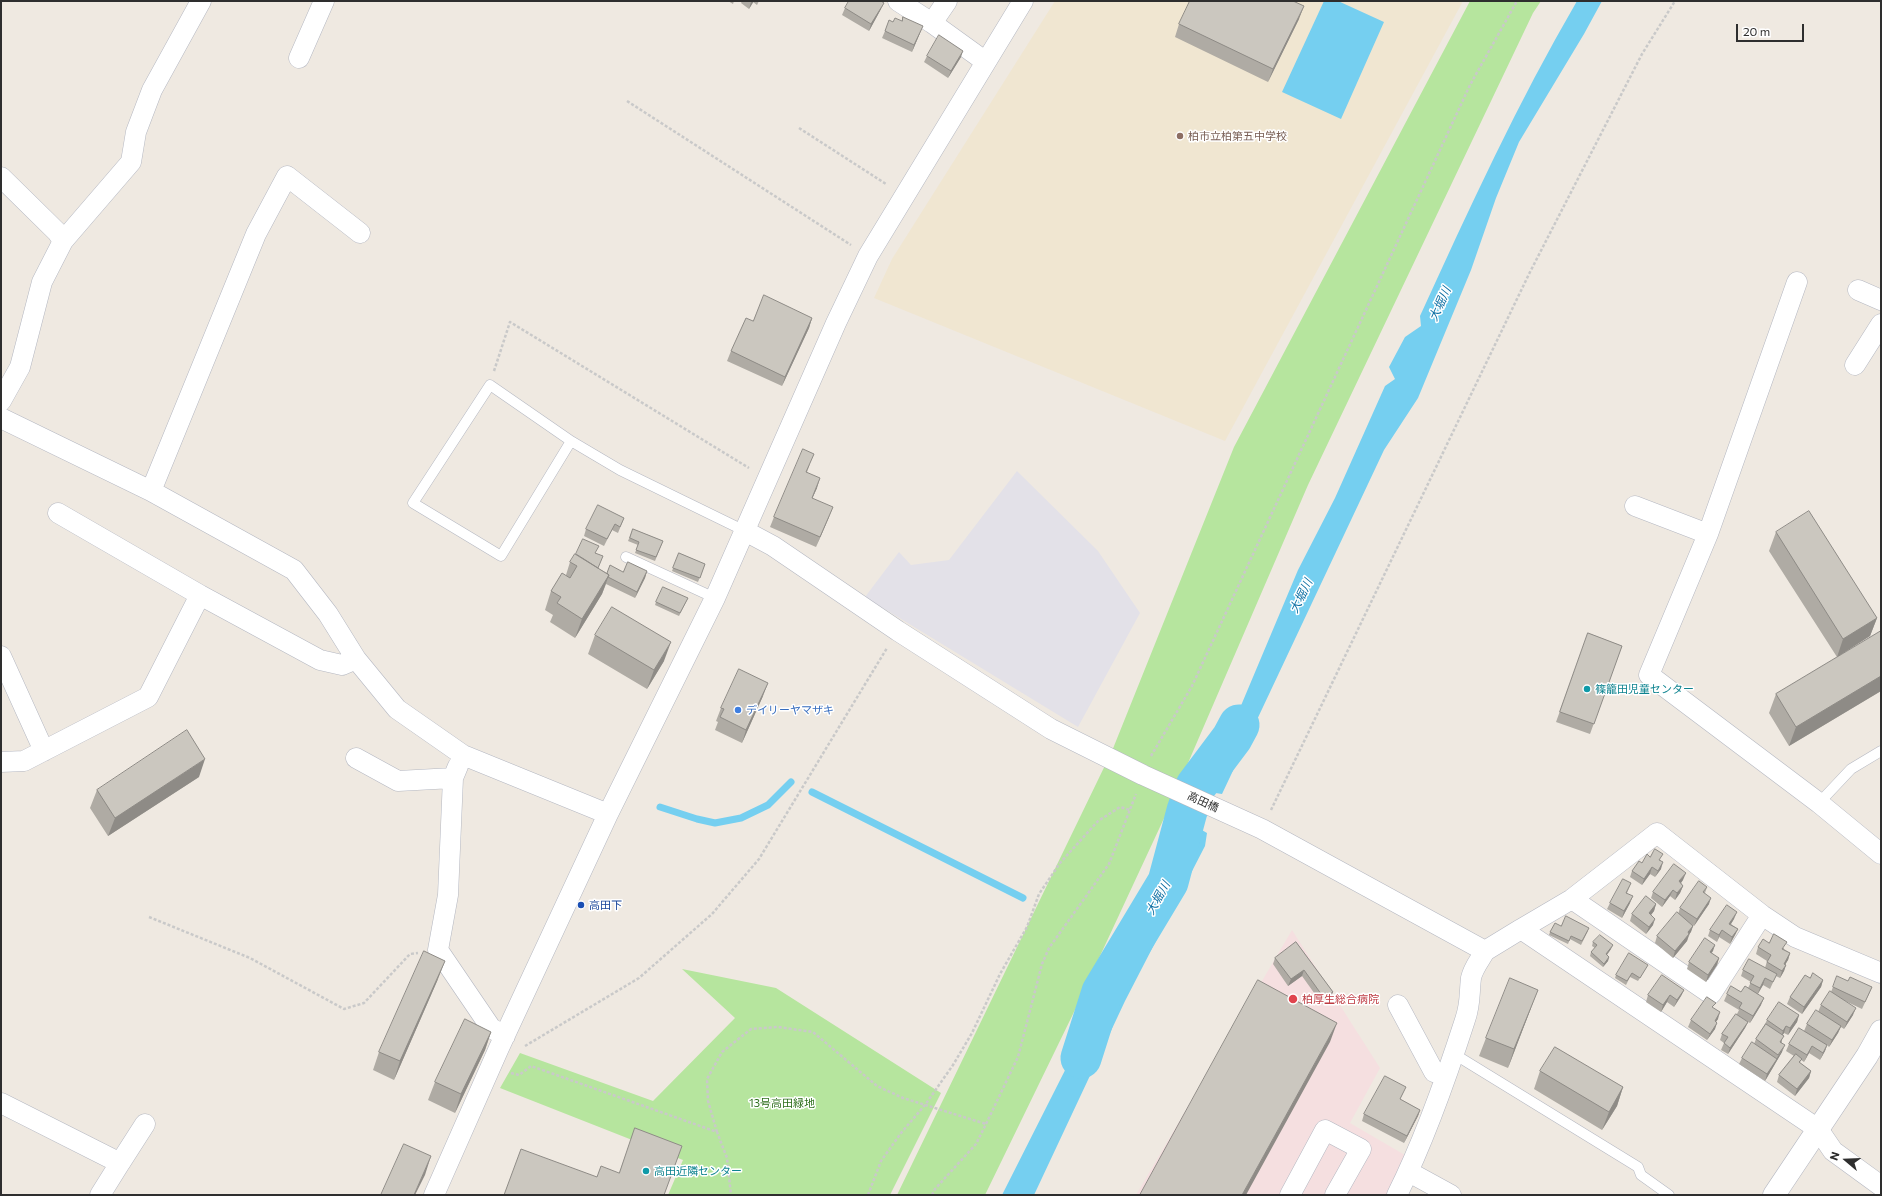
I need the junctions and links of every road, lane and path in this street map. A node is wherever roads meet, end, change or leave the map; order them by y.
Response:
1 (201, 1) edge
2 (324, 1) edge
3 (898, 1) edge
4 (947, 1) edge
5 (1022, 1) edge
6 (1516, 1) edge
7 (1675, 1) edge
8 (932, 23) junction
9 (299, 58) dead end
10 (986, 62) junction
11 (626, 100) dead end
12 (799, 128) dead end
13 (1, 177) edge
14 (903, 195) junction
15 (360, 233) dead end
16 (63, 240) junction
17 (868, 256) junction
18 (1797, 282) dead end
19 (1858, 290) dead end
20 (1881, 300) edge
21 (1881, 324) edge
22 (1855, 365) dead end
23 (490, 385) junction
24 (1, 401) edge
25 (1, 418) edge
26 (571, 442) junction
27 (768, 480) junction
28 (151, 491) junction
29 (1635, 506) dead end
30 (58, 512) dead end
31 (745, 530) junction
32 (1708, 534) junction
33 (626, 557) dead end
34 (200, 595) junction
35 (715, 598) junction
36 (898, 631) junction
37 (1, 656) edge
38 (356, 659) junction
39 (44, 751) junction
40 (1881, 752) edge
41 (463, 755) junction
42 (356, 758) dead end
43 (1, 762) edge
44 (1143, 775) junction
45 (453, 778) junction
46 (1819, 803) junction
47 (1130, 810) junction
48 (608, 814) junction
49 (1262, 829) junction
50 (1881, 854) edge
51 (1572, 899) junction
52 (1762, 915) junction
53 (149, 917) dead end
54 (1521, 929) junction
55 (438, 950) junction
56 (1485, 951) junction
57 (1881, 973) edge
58 (1398, 1005) dead end
59 (1881, 1031) edge
60 (502, 1042) junction
61 (1454, 1054) junction
62 (506, 1071) dead end
63 (1446, 1076) junction
64 (1, 1102) edge
65 (925, 1105) junction
66 (145, 1124) dead end
67 (986, 1124) junction
68 (1818, 1130) junction
69 (716, 1132) junction
70 (120, 1163) junction
71 (1409, 1172) junction
72 (1881, 1186) edge
73 (100, 1195) edge
74 (434, 1195) edge
75 (731, 1195) edge
76 (868, 1195) edge
77 (932, 1195) edge
78 (1290, 1195) edge
79 (1336, 1195) edge
80 (1397, 1195) edge
81 (1451, 1195) edge
82 (1669, 1195) edge
83 (1774, 1195) edge

1 - 16 street
2 - 9 street
3 - 8 street
4 - 8 street
5 - 10 street
6 - 44 path
7 - 49 path
8 - 10 street
10 - 14 street
11 - 17 path
12 - 14 path
13 - 16 street
14 - 17 street
15 - 28 street
16 - 24 street
17 - 27 street
18 - 32 street
19 - 20 street
21 - 22 street
23 - 26 lane
23 - 26 lane
23 - 27 path
25 - 28 street
26 - 31 lane
27 - 31 street
28 - 38 street
29 - 32 street
30 - 34 street
31 - 35 street
31 - 36 street, 高田橋
32 - 46 street
33 - 35 lane
34 - 38 street
34 - 39 street
35 - 48 street
36 - 44 street, 高田橋
36 - 60 path
37 - 39 street
38 - 41 street
39 - 43 street
40 - 46 lane
41 - 45 street
41 - 48 street
42 - 45 street
44 - 47 path
44 - 49 street, 高田橋
45 - 55 street
46 - 50 street
47 - 65 path
47 - 67 path
48 - 60 street
49 - 56 street, 高田橋
51 - 52 street
51 - 52 street
51 - 54 street
52 - 57 street
53 - 55 path
54 - 56 street
54 - 68 street
55 - 60 street
56 - 61 street
58 - 63 street
59 - 68 street
60 - 74 street
61 - 63 street
61 - 82 lane
62 - 69 path
63 - 71 street
64 - 70 street
65 - 67 path
65 - 69 path
65 - 76 path
66 - 70 street
67 - 77 path
68 - 72 street
68 - 83 street
69 - 75 path
70 - 73 street
71 - 80 street
71 - 81 street
78 - 79 street

